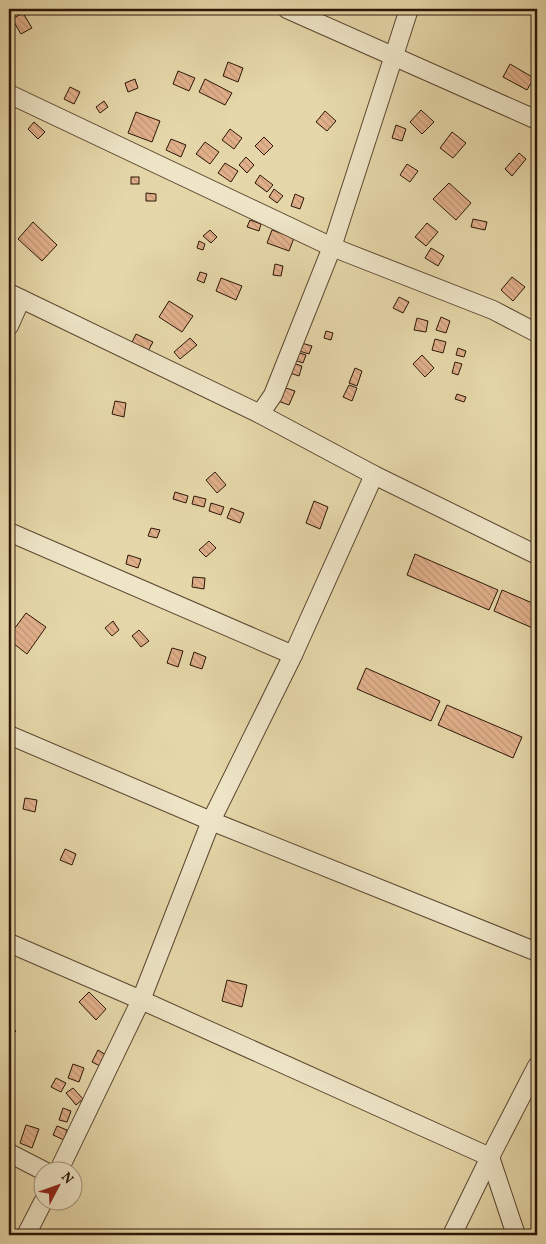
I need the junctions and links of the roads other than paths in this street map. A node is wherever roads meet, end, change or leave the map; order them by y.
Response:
1 (287, 9) edge
2 (408, 9) edge
3 (394, 57) junction
4 (9, 94) edge
5 (537, 120) edge
6 (332, 247) junction
7 (15, 296) edge
8 (9, 326) edge
9 (537, 333) edge
10 (260, 414) junction
11 (374, 475) junction
12 (9, 532) edge
13 (537, 555) edge
14 (293, 655) junction
15 (9, 735) edge
16 (211, 821) junction
17 (9, 943) edge
18 (537, 952) edge
19 (141, 1000) junction
20 (537, 1066) edge
21 (9, 1153) edge
22 (490, 1157) junction
23 (63, 1162) edge
24 (32, 1165) edge
25 (38, 1212) edge
26 (26, 1235) edge
27 (452, 1235) edge
28 (516, 1235) edge

1 - 3 street
2 - 3 street
3 - 5 street
3 - 6 street
4 - 6 street
6 - 9 street
6 - 10 street
7 - 8 street
7 - 10 street
10 - 11 street
11 - 13 street
11 - 14 street
12 - 14 street
14 - 16 street
15 - 16 street
16 - 18 street
16 - 19 street
17 - 19 street
19 - 22 street
19 - 23 street
20 - 22 street
21 - 24 street
22 - 27 street
22 - 28 street
25 - 26 street

